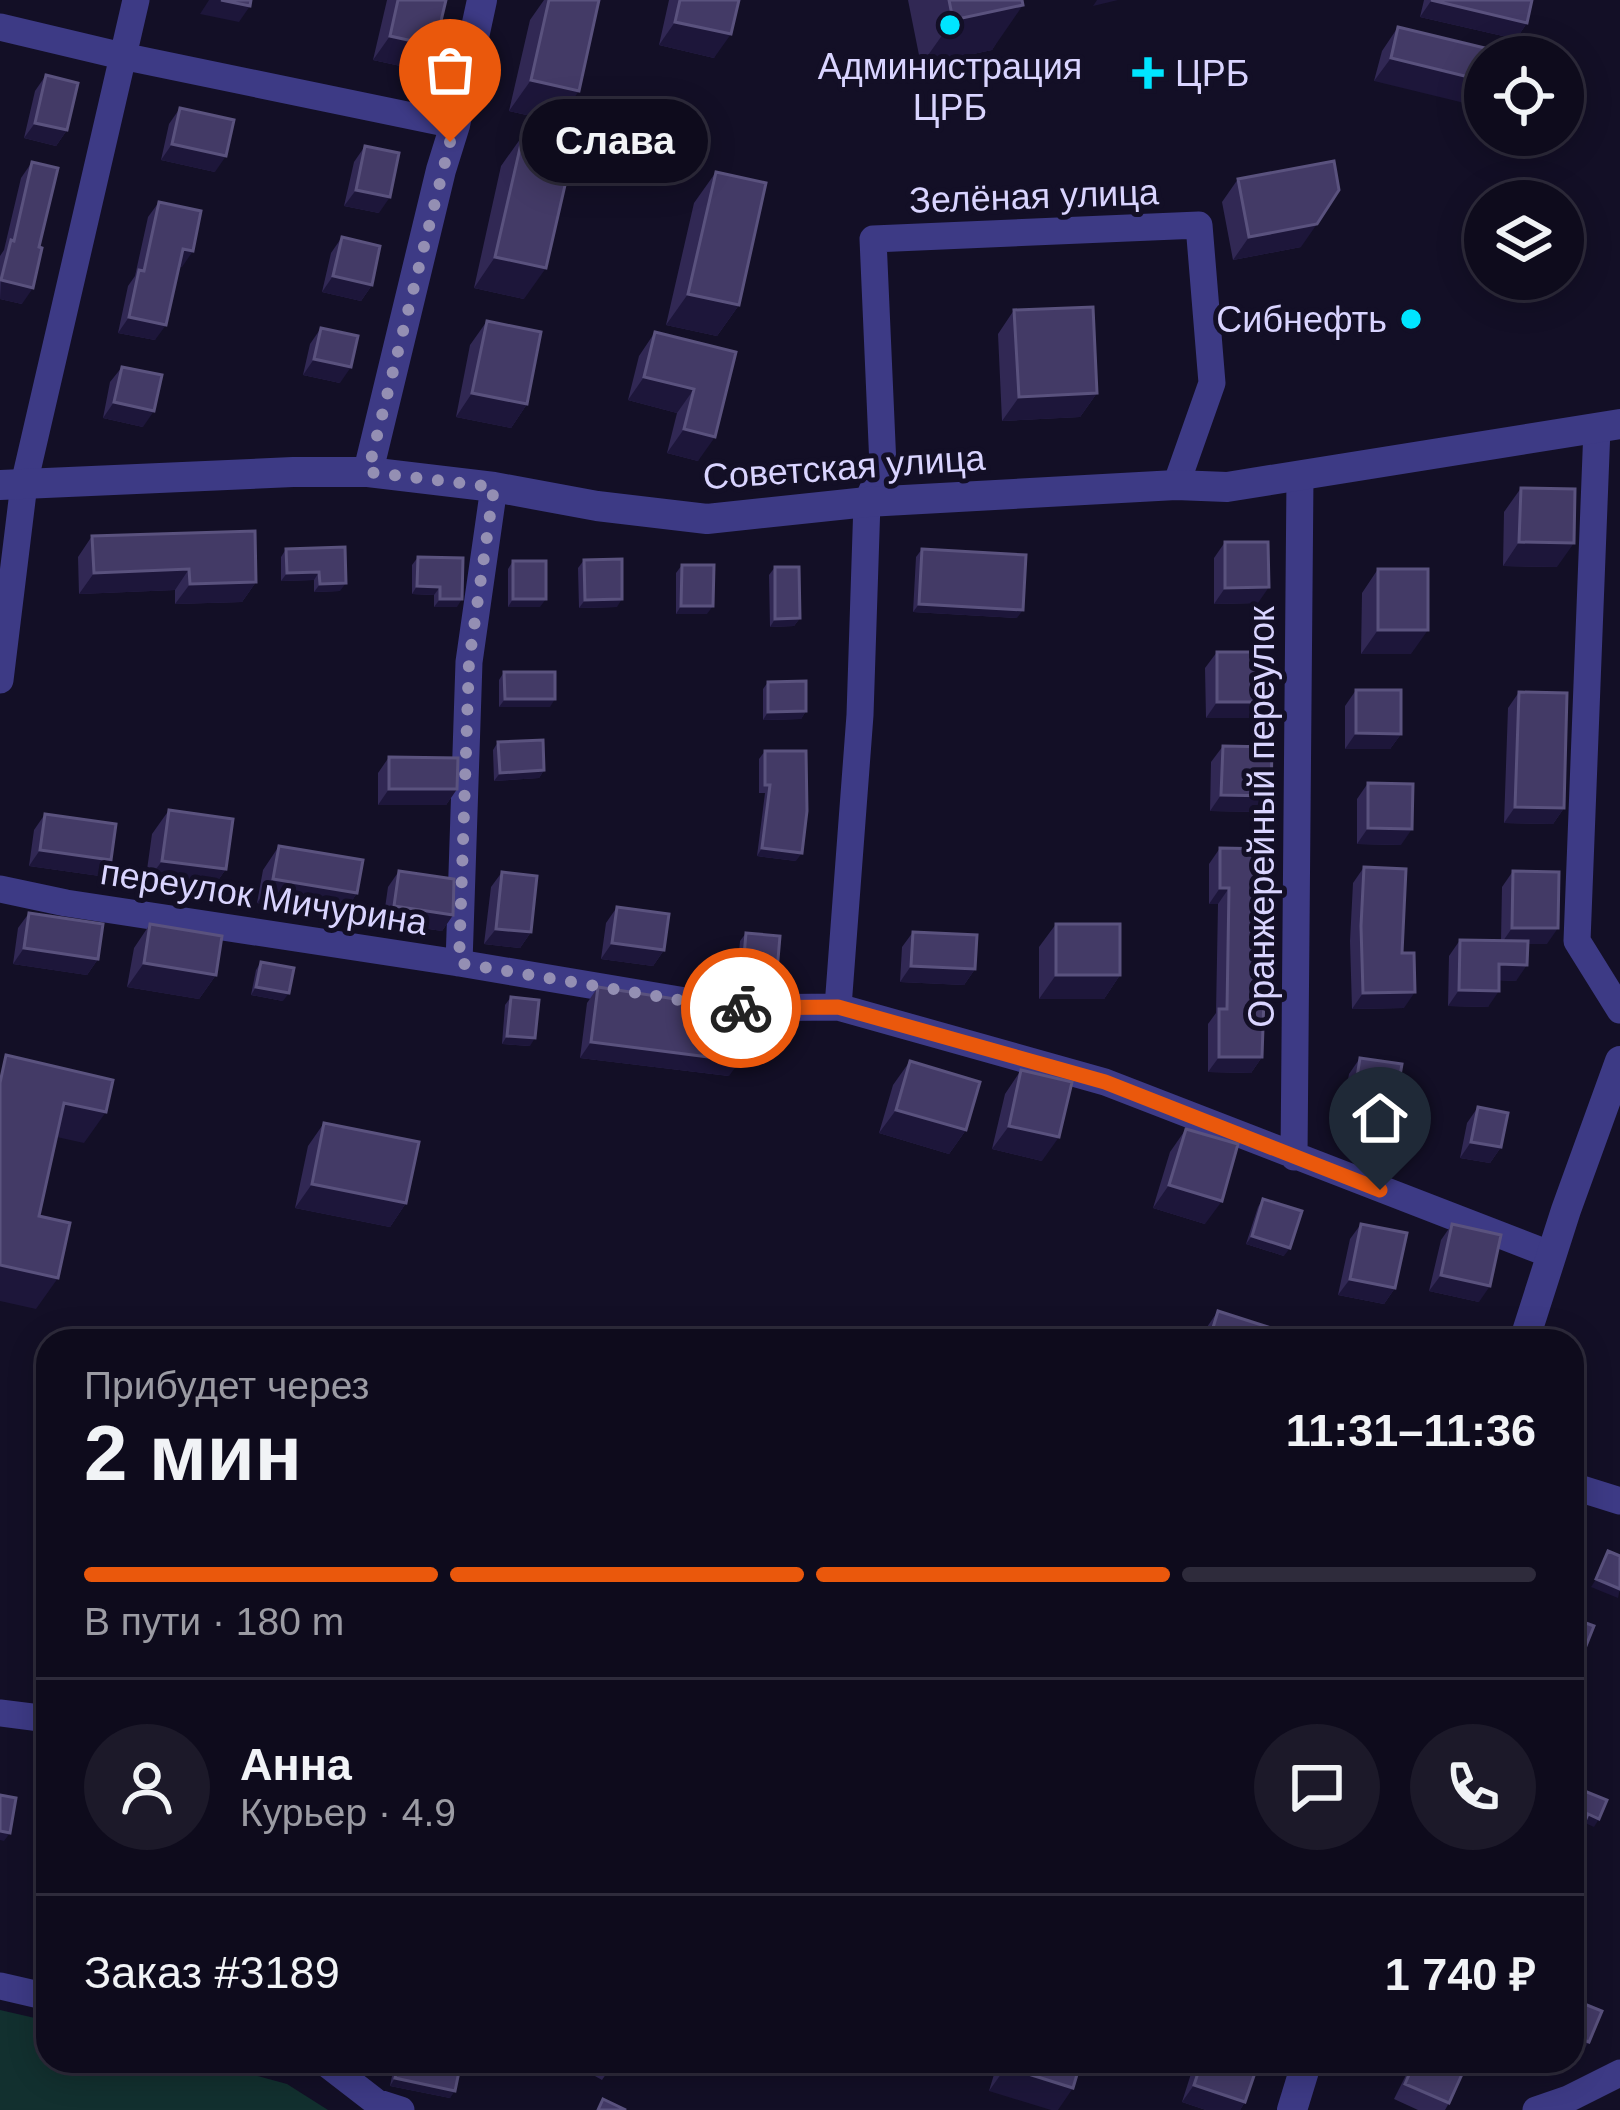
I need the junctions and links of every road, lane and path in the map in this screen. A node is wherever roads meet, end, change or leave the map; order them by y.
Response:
1 (136, 0) edge
2 (482, 0) edge
3 (0, 27) edge
4 (122, 56) junction
5 (455, 125) junction
6 (1608, 426) edge
7 (368, 472) junction
8 (1300, 477) junction
9 (12, 485) edge
10 (1176, 485) junction
11 (494, 487) junction
12 (867, 502) junction
13 (0, 680) edge
14 (0, 889) edge
15 (459, 963) junction
16 (838, 1007) junction
17 (1620, 1010) edge
18 (1620, 1061) edge
19 (1294, 1157) junction
20 (1552, 1255) junction
21 (1528, 1329) edge
22 (1584, 1490) edge
23 (1620, 1501) edge
24 (0, 1713) edge
25 (36, 1718) edge
26 (0, 1986) edge
27 (36, 1994) edge
28 (339, 2073) edge
29 (1303, 2073) edge
30 (1620, 2073) edge
31 (401, 2110) edge
32 (1292, 2110) edge
33 (1536, 2110) edge

1 - 4 street
2 - 5 street
3 - 4 street
4 - 5 street
4 - 9 street
5 - 7 street
6 - 8 street, Советская улица
6 - 17 street
7 - 9 street, Советская улица
7 - 11 street, Советская улица
8 - 10 street, Советская улица
8 - 19 street, Оранжерейный переулок
9 - 13 street
10 - 12 street, Советская улица
10 - 12 street, Зелёная улица
11 - 12 street, Советская улица
11 - 15 street
12 - 16 street, Зелёная улица
14 - 15 street, переулок Мичурина
15 - 16 street, переулок Мичурина
16 - 19 street, переулок Мичурина
18 - 20 street
19 - 20 street, переулок Мичурина
20 - 21 street
22 - 23 street
24 - 25 street
26 - 27 street
28 - 31 street
29 - 32 street
30 - 33 street

